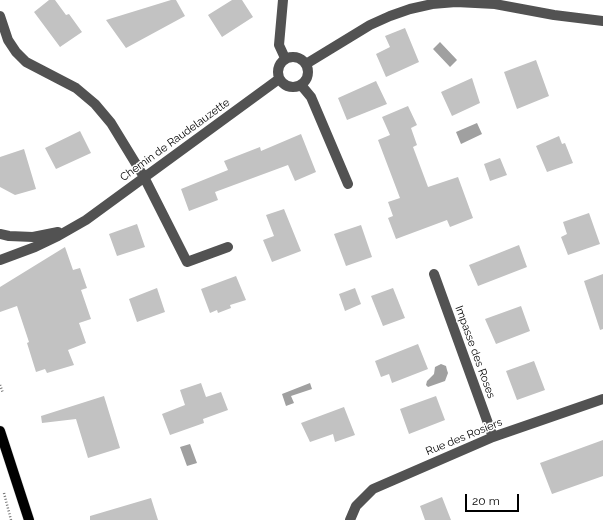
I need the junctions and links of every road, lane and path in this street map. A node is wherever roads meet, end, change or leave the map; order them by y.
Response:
1 (283, 0) edge
2 (518, 4) edge
3 (0, 16) edge
4 (603, 20) edge
5 (285, 58) junction
6 (306, 64) junction
7 (279, 79) junction
8 (301, 85) junction
9 (144, 177) junction
10 (348, 184) dead end
11 (86, 220) junction
12 (0, 234) edge
13 (228, 247) dead end
14 (0, 260) edge
15 (434, 274) dead end
16 (0, 385) edge
17 (3, 393) dead end
18 (603, 399) edge
19 (0, 431) edge
20 (493, 437) junction
21 (30, 520) edge
22 (350, 520) edge

1 - 5 street
2 - 4 street
2 - 6 street
3 - 9 street
5 - 6 street
5 - 7 street
6 - 8 street
7 - 8 street
7 - 9 street, Chemin de Raudelauzette
8 - 10 street
9 - 11 street, Chemin de Raudelauzette
9 - 13 street
11 - 12 street, Chemin de Raudelauzette
11 - 14 street, Chemin de Raudelauzette
15 - 20 street, Impasse des Roses
16 - 17 path
18 - 20 street, Rue des Rosiers
19 - 21 main road
20 - 22 street, Rue des Rosiers

